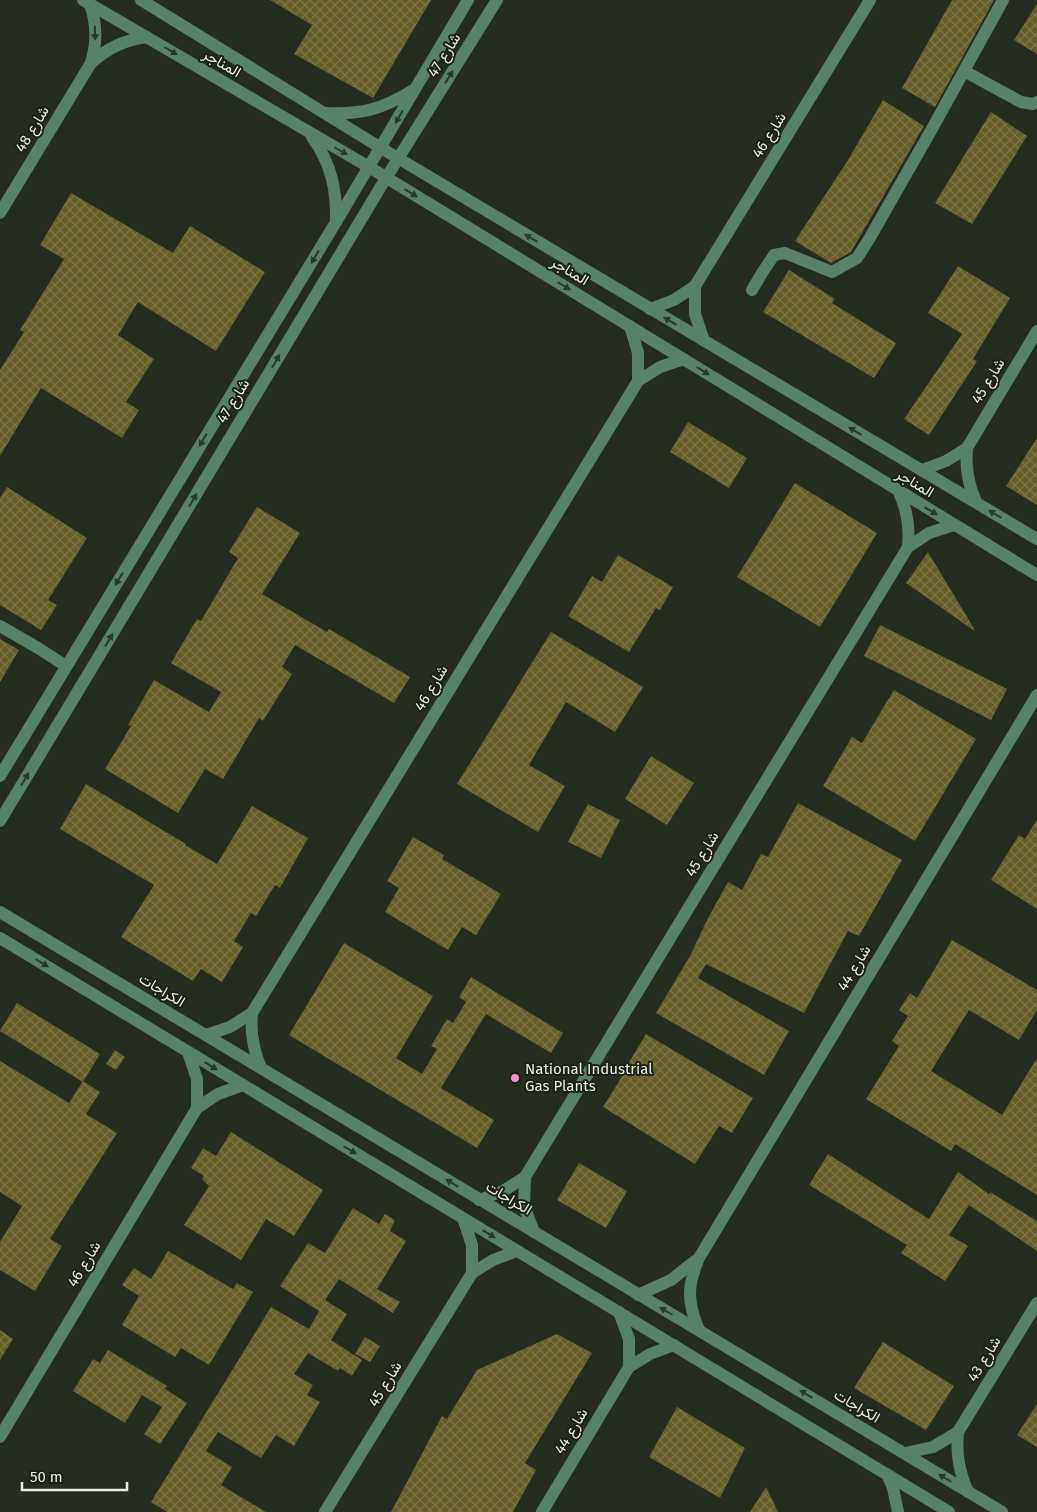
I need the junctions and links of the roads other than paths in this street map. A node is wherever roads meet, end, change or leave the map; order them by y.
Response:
1 (140, 0) edge
2 (160, 0) edge
3 (468, 0) edge
4 (497, 0) edge
5 (870, 0) edge
6 (1003, 0) edge
7 (87, 2) edge
8 (166, 16) junction
9 (147, 37) junction
10 (91, 63) junction
11 (964, 71) junction
12 (415, 89) junction
13 (1037, 102) edge
14 (322, 113) junction
15 (310, 133) junction
16 (380, 148) junction
17 (399, 159) junction
18 (369, 167) junction
19 (386, 178) junction
20 (0, 213) edge
21 (336, 222) junction
22 (695, 286) junction
23 (752, 290) dead end
24 (650, 309) junction
25 (630, 326) junction
26 (1037, 331) edge
27 (704, 341) junction
28 (684, 359) junction
29 (638, 381) junction
30 (967, 448) junction
31 (922, 470) junction
32 (899, 492) junction
33 (976, 502) junction
34 (954, 525) junction
35 (1037, 539) edge
36 (908, 547) junction
37 (1037, 575) edge
38 (0, 626) edge
39 (66, 666) junction
40 (1037, 695) edge
41 (0, 776) edge
42 (0, 821) edge
43 (0, 912) edge
44 (0, 938) edge
45 (252, 1013) junction
46 (206, 1035) junction
47 (188, 1052) junction
48 (261, 1068) junction
49 (243, 1085) junction
50 (197, 1108) junction
51 (525, 1177) junction
52 (479, 1200) junction
53 (463, 1218) junction
54 (534, 1232) junction
55 (517, 1251) junction
56 (699, 1258) junction
57 (472, 1273) junction
58 (638, 1295) junction
59 (1037, 1302) edge
60 (620, 1312) junction
61 (699, 1330) junction
62 (674, 1345) junction
63 (629, 1368) junction
64 (958, 1432) junction
65 (0, 1437) edge
66 (904, 1454) junction
67 (886, 1474) junction
68 (968, 1492) junction
69 (326, 1512) edge
70 (542, 1512) edge
71 (898, 1512) edge
72 (949, 1512) edge
73 (1002, 1512) edge

1 - 8 street, المناجر
2 - 8 street
3 - 12 street, شارع 47
17 -> 4 street, شارع 47
5 - 22 street, شارع 46
6 - 11 street
7 - 9 street, المناجر
7 -> 10 street, شارع 48
8 - 14 street, المناجر
9 - 10 street, شارع 48
9 -> 15 street, المناجر
10 - 20 street, شارع 48
11 - 13 street
11 - 23 street
12 - 14 street
12 -> 16 street, شارع 47
14 - 16 street, المناجر
15 -> 18 street, المناجر
15 - 21 street
16 - 17 street, المناجر
16 - 18 street, شارع 47
17 - 19 street, شارع 47
24 -> 17 street, المناجر
18 - 19 street, المناجر
18 - 21 street, شارع 47
19 -> 25 street, المناجر
42 -> 19 street, شارع 47
21 -> 39 street, شارع 47
22 - 24 street, شارع 46
22 - 27 street
27 -> 24 street, المناجر
25 - 28 street, المناجر
25 - 29 street
26 - 30 street, شارع 45
31 -> 27 street, المناجر
28 - 29 street, شارع 46
28 -> 32 street, المناجر
29 - 45 street, شارع 46
30 - 31 street, شارع 45
30 - 33 street
31 - 33 street, المناجر
32 -> 34 street, المناجر
32 - 36 street
35 -> 33 street, المناجر
34 - 36 street, شارع 45
34 - 37 street, المناجر
36 - 51 street, شارع 45
38 - 39 street
39 - 41 street, شارع 47
40 - 56 street, شارع 44
43 - 46 street, الكراجات
44 -> 47 street
45 - 46 street, شارع 46
45 - 48 street
46 - 48 street, الكراجات
47 -> 49 street
47 - 50 street
52 -> 48 street, الكراجات
49 - 50 street, شارع 46
49 -> 53 street
50 - 65 street, شارع 46
51 - 52 street, شارع 45
51 - 54 street, شارع 45
52 - 54 street, الكراجات
53 -> 55 street
53 - 57 street
54 - 58 street, الكراجات
55 - 57 street, شارع 45
55 - 60 street
56 - 58 street, شارع 44
56 - 61 street, شارع 44
57 - 69 street, شارع 45
61 -> 58 street, الكراجات
59 - 64 street, شارع 43
60 - 62 street
60 - 63 street
66 -> 61 street, الكراجات
62 - 63 street, شارع 44
62 - 67 street
63 - 70 street, شارع 44
64 - 66 street, شارع 43
64 - 68 street
68 -> 66 street, الكراجات
67 - 71 street
67 - 72 street
68 - 73 street, الكراجات

